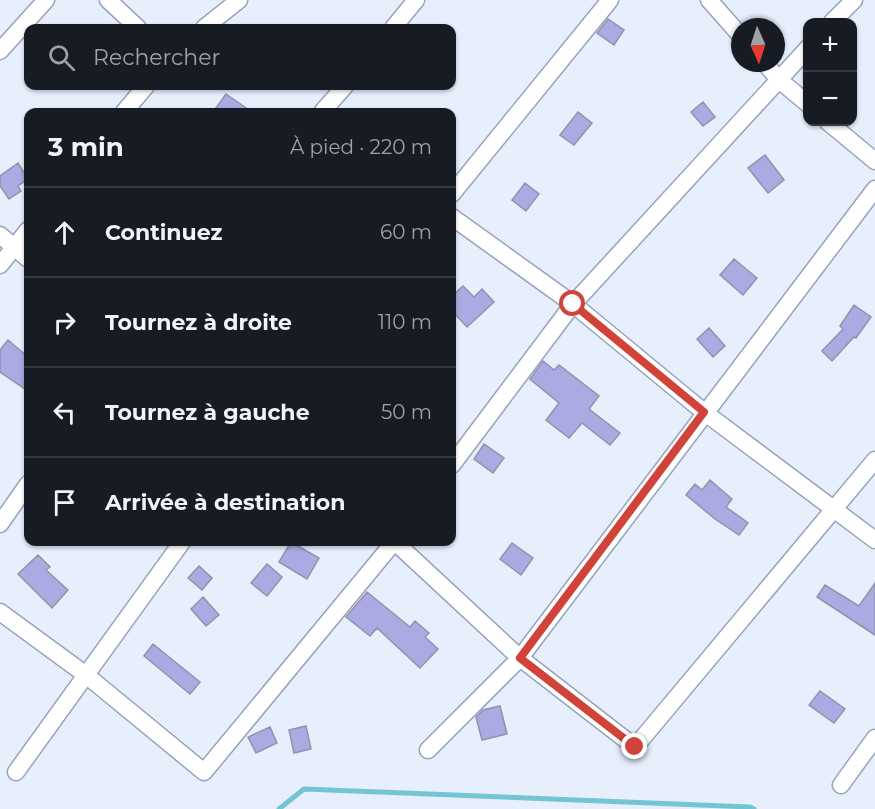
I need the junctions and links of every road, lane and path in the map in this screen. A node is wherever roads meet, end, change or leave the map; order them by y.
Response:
1 (46, 0) edge
2 (108, 0) edge
3 (239, 0) edge
4 (416, 0) edge
5 (610, 0) edge
6 (709, 0) edge
7 (854, 0) edge
8 (836, 18) edge
9 (24, 24) edge
10 (24, 24) edge
11 (134, 24) edge
12 (209, 24) edge
13 (396, 24) edge
14 (731, 25) edge
15 (0, 51) edge
16 (803, 52) edge
17 (772, 72) edge
18 (778, 79) junction
19 (143, 90) edge
20 (341, 90) edge
21 (803, 101) edge
22 (127, 108) edge
23 (326, 108) edge
24 (833, 126) edge
25 (875, 161) edge
26 (456, 189) edge
27 (875, 189) edge
28 (456, 220) edge
29 (0, 235) edge
30 (24, 235) edge
31 (14, 248) junction
32 (24, 256) edge
33 (0, 265) edge
34 (573, 304) junction
35 (704, 412) junction
36 (456, 460) edge
37 (875, 460) edge
38 (24, 490) edge
39 (835, 509) junction
40 (0, 524) edge
41 (875, 540) edge
42 (179, 546) edge
43 (392, 546) edge
44 (399, 546) edge
45 (0, 612) edge
46 (520, 658) junction
47 (86, 675) junction
48 (875, 738) edge
49 (428, 750) dead end
50 (16, 772) dead end
51 (840, 785) dead end

1 - 10 street
2 - 11 street
3 - 12 street
4 - 13 street
5 - 26 street
6 - 14 street
7 - 8 street
9 - 15 street
16 - 18 street
17 - 18 street
18 - 21 street
18 - 34 street
19 - 22 street
20 - 23 street
24 - 25 street
27 - 35 street
28 - 34 street
29 - 31 street
30 - 31 street
31 - 32 street
31 - 33 street
34 - 35 street
34 - 36 street
35 - 39 street
35 - 46 street
37 - 39 street
38 - 40 street
39 - 41 street
39 - 46 street
42 - 47 street
43 - 47 street
44 - 46 street
45 - 47 street
46 - 49 street
47 - 50 street
48 - 51 street

